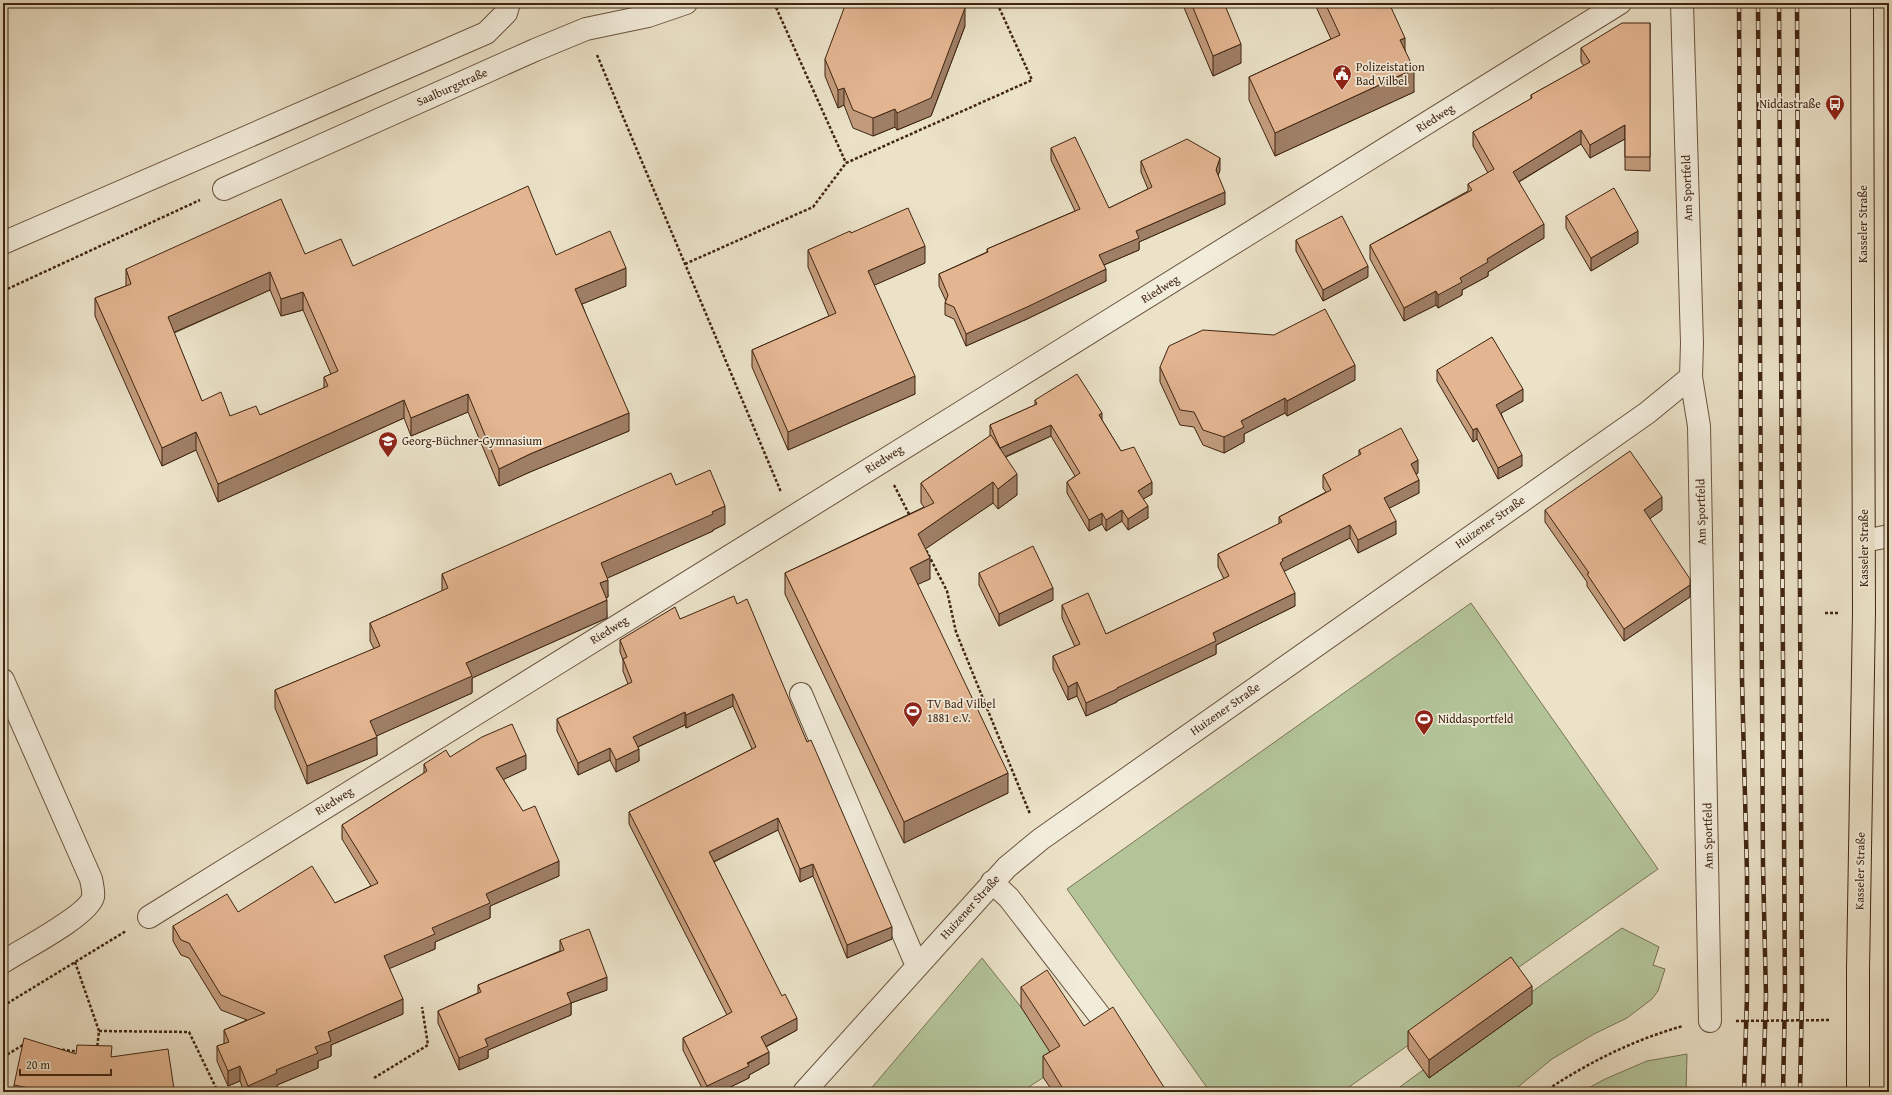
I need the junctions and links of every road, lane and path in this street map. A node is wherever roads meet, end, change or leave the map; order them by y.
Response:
1 (509, 3) edge
2 (686, 3) edge
3 (774, 3) edge
4 (997, 3) edge
5 (1620, 3) edge
6 (1682, 3) edge
7 (1862, 3) edge
8 (586, 29) junction
9 (846, 163) junction
10 (224, 189) joint
11 (3, 243) edge
12 (685, 264) junction
13 (3, 292) edge
14 (1691, 377) junction
15 (882, 461) junction
16 (792, 516) junction
17 (912, 522) edge
18 (1889, 536) edge
19 (1864, 541) junction
20 (923, 543) edge
21 (3, 680) edge
22 (801, 694) dead end
23 (1041, 840) junction
24 (992, 882) junction
25 (149, 917) joint
26 (3, 962) edge
27 (75, 962) junction
28 (917, 966) junction
29 (3, 1006) edge
30 (422, 1007) dead end
31 (1100, 1016) edge
32 (1839, 1018) dead end
33 (1710, 1021) junction
34 (99, 1031) junction
35 (30, 1046) edge
36 (52, 1048) edge
37 (82, 1052) edge
38 (96, 1054) edge
39 (3, 1057) edge
40 (374, 1078) dead end
41 (218, 1092) edge
42 (804, 1092) edge
43 (1544, 1092) edge
44 (1858, 1092) edge

1 - 11 street
2 - 8 street, Saalburgstraße
3 - 9 path
4 - 9 path
5 - 15 street, Riedweg
6 - 14 street, Am Sportfeld
7 - 19 main road, Kasseler Straße
8 - 10 street, Saalburgstraße
8 - 12 path
9 - 12 path
10 - 13 path
12 - 16 path
14 - 23 street, Huizener Straße
14 - 33 street, Am Sportfeld
15 - 16 street, Riedweg
15 - 17 path
16 - 25 street, Riedweg
18 - 19 street
19 - 44 main road, Kasseler Straße, bridge
20 - 23 path
21 - 26 street
22 - 28 street
23 - 24 street, Huizener Straße
24 - 28 street, Huizener Straße
24 - 31 street
25 - 27 path
27 - 29 path
27 - 34 path
28 - 42 street, Huizener Straße
30 - 40 path
32 - 33 path
33 - 43 path
34 - 38 path
34 - 41 path
35 - 39 path
36 - 37 path

